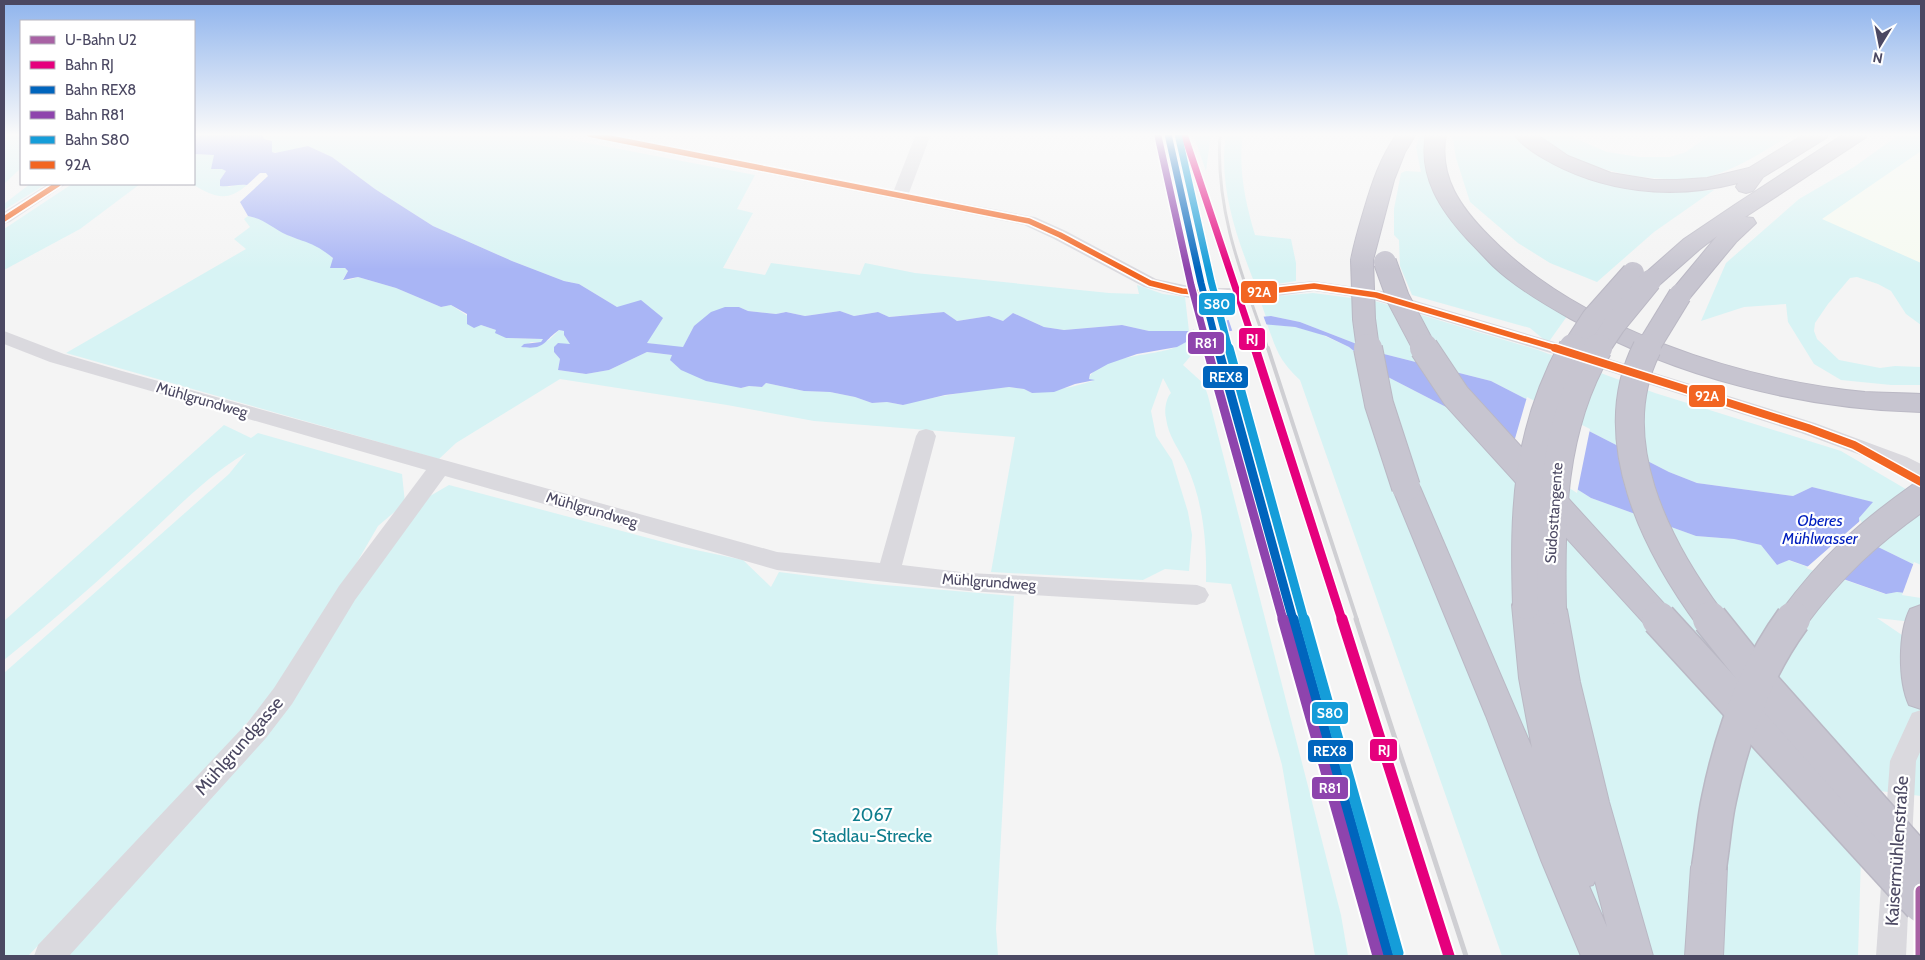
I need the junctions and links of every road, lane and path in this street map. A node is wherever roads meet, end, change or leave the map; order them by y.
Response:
1 (817, 179) edge
2 (906, 179) edge
3 (1384, 179) edge
4 (1438, 179) edge
5 (1617, 179) edge
6 (1728, 179) edge
7 (1753, 179) edge
8 (1788, 179) edge
9 (56, 185) edge
10 (1766, 193) junction
11 (900, 195) junction
12 (4, 219) edge
13 (1374, 261) junction
14 (1641, 277) junction
15 (4, 337) edge
16 (1921, 403) edge
17 (926, 436) dead end
18 (1854, 445) junction
19 (439, 468) junction
20 (1921, 473) edge
21 (1921, 482) edge
22 (1921, 496) edge
23 (888, 574) junction
24 (1197, 595) dead end
25 (1539, 607) junction
26 (1921, 618) edge
27 (1921, 696) edge
28 (1921, 721) edge
29 (1921, 863) edge
30 (1921, 905) edge
31 (49, 956) edge
32 (1602, 956) edge
33 (1634, 956) edge
34 (1704, 956) edge
35 (1891, 956) edge

1 - 11 street
2 - 11 street
3 - 13 highway
4 - 16 highway
5 - 6 highway
7 - 14 highway, Südosttangente
8 - 10 highway, Südosttangente
9 - 12 street
10 - 14 highway, Südosttangente
10 - 29 highway, bridge
11 - 18 street
13 - 30 highway, bridge
13 - 32 highway, bridge
14 - 25 highway, Südosttangente, bridge
15 - 19 street, Mühlgrundweg
17 - 23 street
18 - 20 street
18 - 21 street
19 - 23 street, Mühlgrundweg
19 - 31 street, Mühlgrundgasse
22 - 34 highway, bridge
23 - 24 street, Mühlgrundweg
25 - 32 highway, Südosttangente
25 - 33 highway, Südosttangente
26 - 27 highway
28 - 35 street, Kaisermühlenstraße

